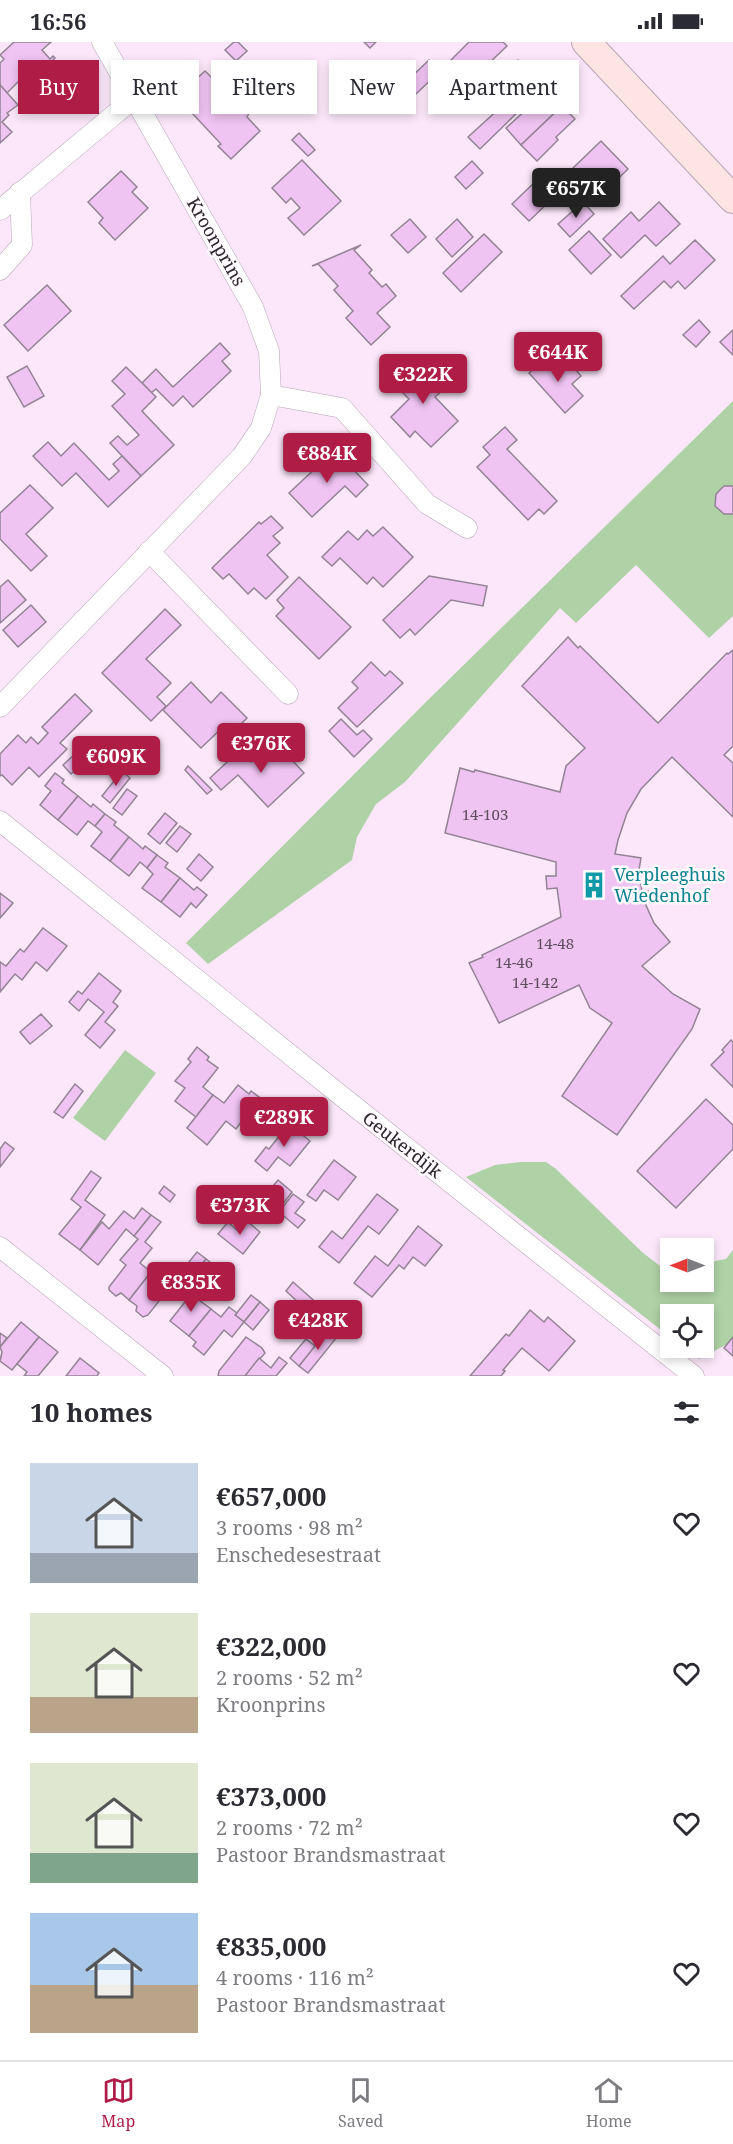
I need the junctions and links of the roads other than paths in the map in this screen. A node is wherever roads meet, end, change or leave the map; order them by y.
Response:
1 (102, 42) edge
2 (586, 42) edge
3 (112, 60) edge
4 (115, 114) edge
5 (142, 114) edge
6 (20, 192) junction
7 (733, 199) edge
8 (0, 210) edge
9 (0, 270) edge
10 (271, 395) junction
11 (466, 528) dead end
12 (149, 551) junction
13 (288, 694) dead end
14 (0, 707) edge
15 (0, 821) edge
16 (0, 1247) edge
17 (163, 1376) edge
18 (694, 1376) edge

1 - 3 street, Kroonprins
2 - 7 main road
4 - 6 street
5 - 10 street, Kroonprins
6 - 8 street
6 - 9 street
10 - 11 street
10 - 12 street, Kroonprins
12 - 13 street
12 - 14 street, Kroonprins
15 - 18 street, Geukerdijk
16 - 17 street

